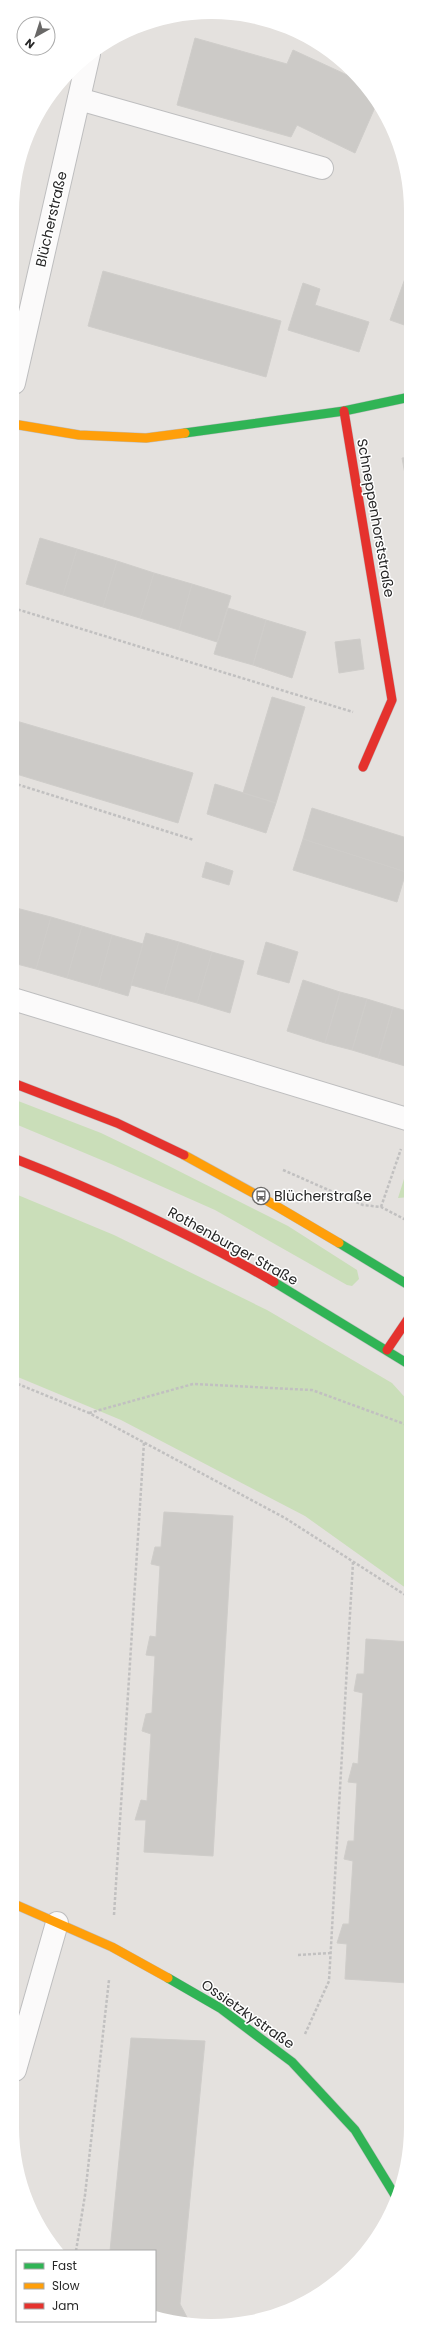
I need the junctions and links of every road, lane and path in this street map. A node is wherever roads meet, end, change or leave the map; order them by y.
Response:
1 (86, 66) edge
2 (79, 99) junction
3 (322, 168) dead end
4 (19, 361) edge
5 (404, 398) edge
6 (344, 411) junction
7 (19, 425) edge
8 (19, 610) edge
9 (383, 721) junction
10 (363, 767) dead end
11 (19, 786) edge
12 (194, 840) dead end
13 (19, 1002) edge
14 (19, 1085) edge
15 (404, 1118) edge
16 (403, 1143) dead end
17 (19, 1160) edge
18 (283, 1170) dead end
19 (381, 1207) junction
20 (404, 1219) edge
21 (404, 1282) edge
22 (404, 1325) edge
23 (387, 1350) junction
24 (404, 1361) edge
25 (19, 1385) edge
26 (89, 1414) junction
27 (404, 1424) edge
28 (144, 1442) junction
29 (353, 1562) junction
30 (404, 1594) edge
31 (19, 1906) edge
32 (57, 1923) junction
33 (112, 1947) junction
34 (330, 1953) junction
35 (298, 1955) dead end
36 (19, 2056) edge
37 (292, 2062) junction
38 (393, 2191) edge
39 (76, 2250) edge

1 - 2 street, Blücherstraße
2 - 3 street
2 - 4 street, Blücherstraße
5 - 6 street
6 - 7 street
6 - 9 street, Schneppenhorststraße
8 - 9 path
9 - 10 street, Schneppenhorststraße
11 - 12 path
13 - 15 street
14 - 21 street
16 - 19 path
17 - 23 street, Rothenburger Straße
18 - 19 path
19 - 20 path
22 - 23 street
23 - 24 street, Rothenburger Straße
25 - 26 path
26 - 27 path
26 - 28 path
28 - 29 path
28 - 33 path
29 - 30 path
29 - 34 path
31 - 32 street, Ossietzkystraße
32 - 33 street, Ossietzkystraße
32 - 36 street
33 - 37 street, Ossietzkystraße
33 - 39 path
34 - 35 path
34 - 37 path
37 - 38 street, Ossietzkystraße

